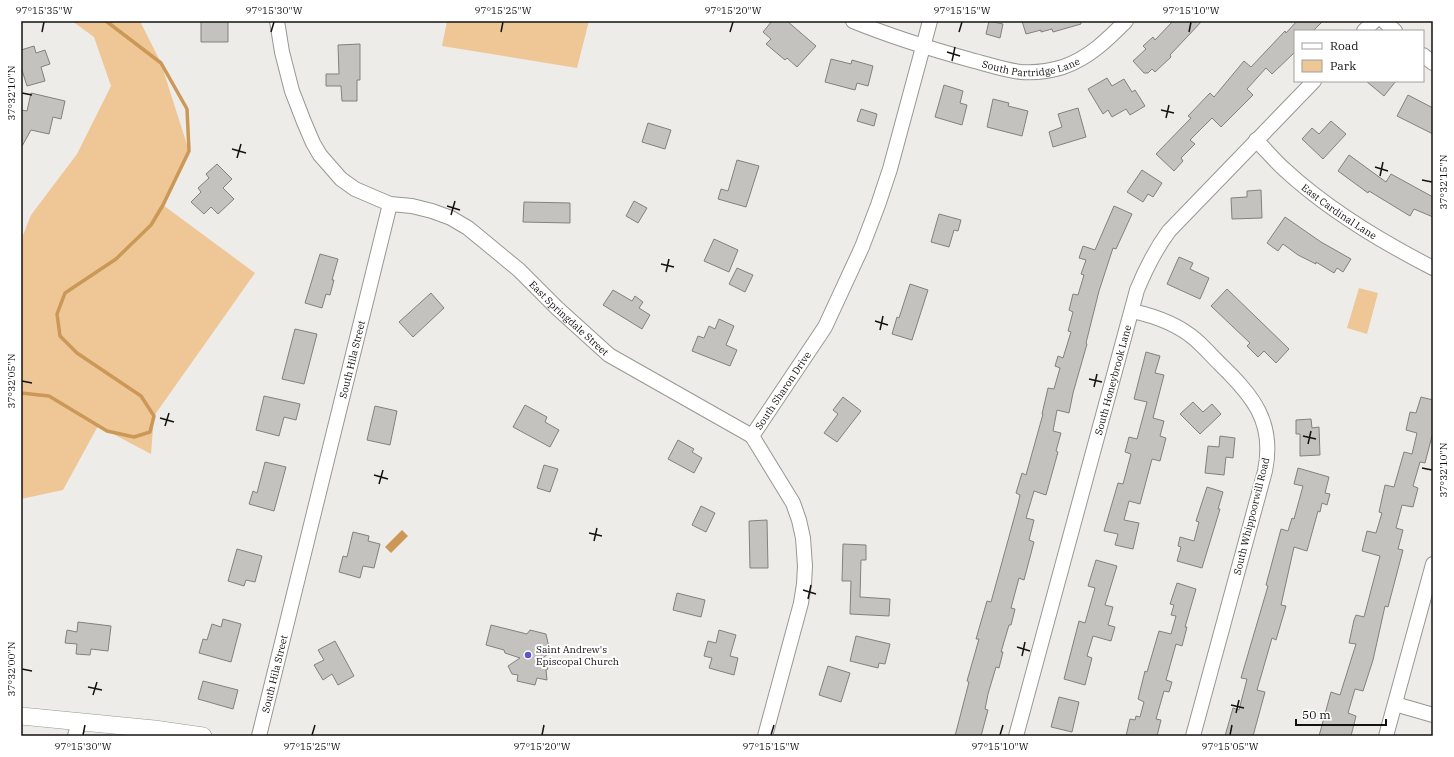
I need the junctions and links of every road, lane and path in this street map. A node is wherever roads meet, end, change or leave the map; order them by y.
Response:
1 (277, 21) edge
2 (853, 21) edge
3 (930, 21) edge
4 (1126, 21) edge
5 (1374, 21) edge
6 (1384, 21) edge
7 (1365, 30) edge
8 (1393, 30) edge
9 (923, 46) junction
10 (1424, 56) edge
11 (1433, 63) edge
12 (1313, 82) edge
13 (1256, 140) junction
14 (390, 204) junction
15 (1433, 268) edge
16 (1132, 311) junction
17 (752, 436) junction
18 (1433, 564) edge
19 (1395, 704) junction
20 (1433, 715) edge
21 (21, 716) edge
22 (77, 729) edge
23 (203, 736) edge
24 (259, 736) edge
25 (765, 736) edge
26 (1016, 736) edge
27 (1193, 736) edge
28 (1386, 736) edge

1 - 14 street
2 - 9 street, South Partridge Lane
3 - 9 street, South Sharon Drive
4 - 9 street, South Partridge Lane
5 - 7 street
6 - 8 street
9 - 17 street, South Sharon Drive
10 - 11 street
12 - 13 street, South Honeybrook Lane
13 - 15 street, East Cardinal Lane
13 - 16 street, South Honeybrook Lane
14 - 17 street, East Springdale Street
14 - 24 street, South Hila Street
16 - 26 street, South Honeybrook Lane
16 - 27 street, South Whippoorwill Road
17 - 25 street, South Sharon Drive
18 - 19 street
19 - 20 street
19 - 28 street
21 - 22 street
22 - 23 street

